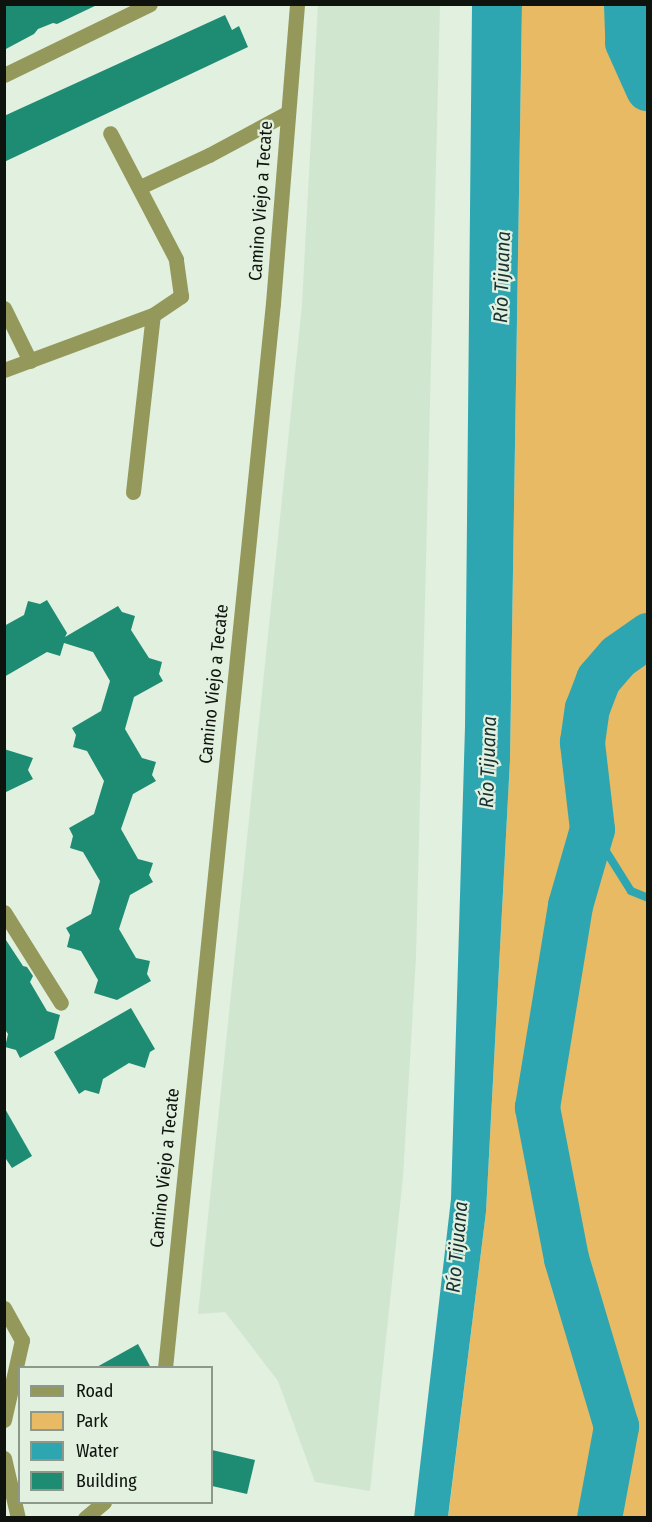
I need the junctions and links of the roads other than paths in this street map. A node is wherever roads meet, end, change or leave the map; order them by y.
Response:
1 (150, 4) edge
2 (297, 4) edge
3 (4, 75) edge
4 (287, 114) junction
5 (110, 133) dead end
6 (140, 187) junction
7 (4, 308) edge
8 (153, 315) junction
9 (30, 360) junction
10 (4, 370) edge
11 (133, 492) dead end
12 (4, 912) edge
13 (61, 1003) dead end
14 (4, 1308) edge
15 (165, 1366) edge
16 (4, 1420) edge
17 (4, 1458) edge
18 (103, 1504) edge
19 (18, 1518) edge
20 (86, 1518) edge

1 - 3 street
2 - 4 street, Camino Viejo a Tecate
4 - 6 street
4 - 15 street, Camino Viejo a Tecate
5 - 6 street
6 - 8 street
7 - 9 street
8 - 9 street
8 - 11 street
9 - 10 street
12 - 13 street
14 - 16 street
17 - 19 street
18 - 20 street

